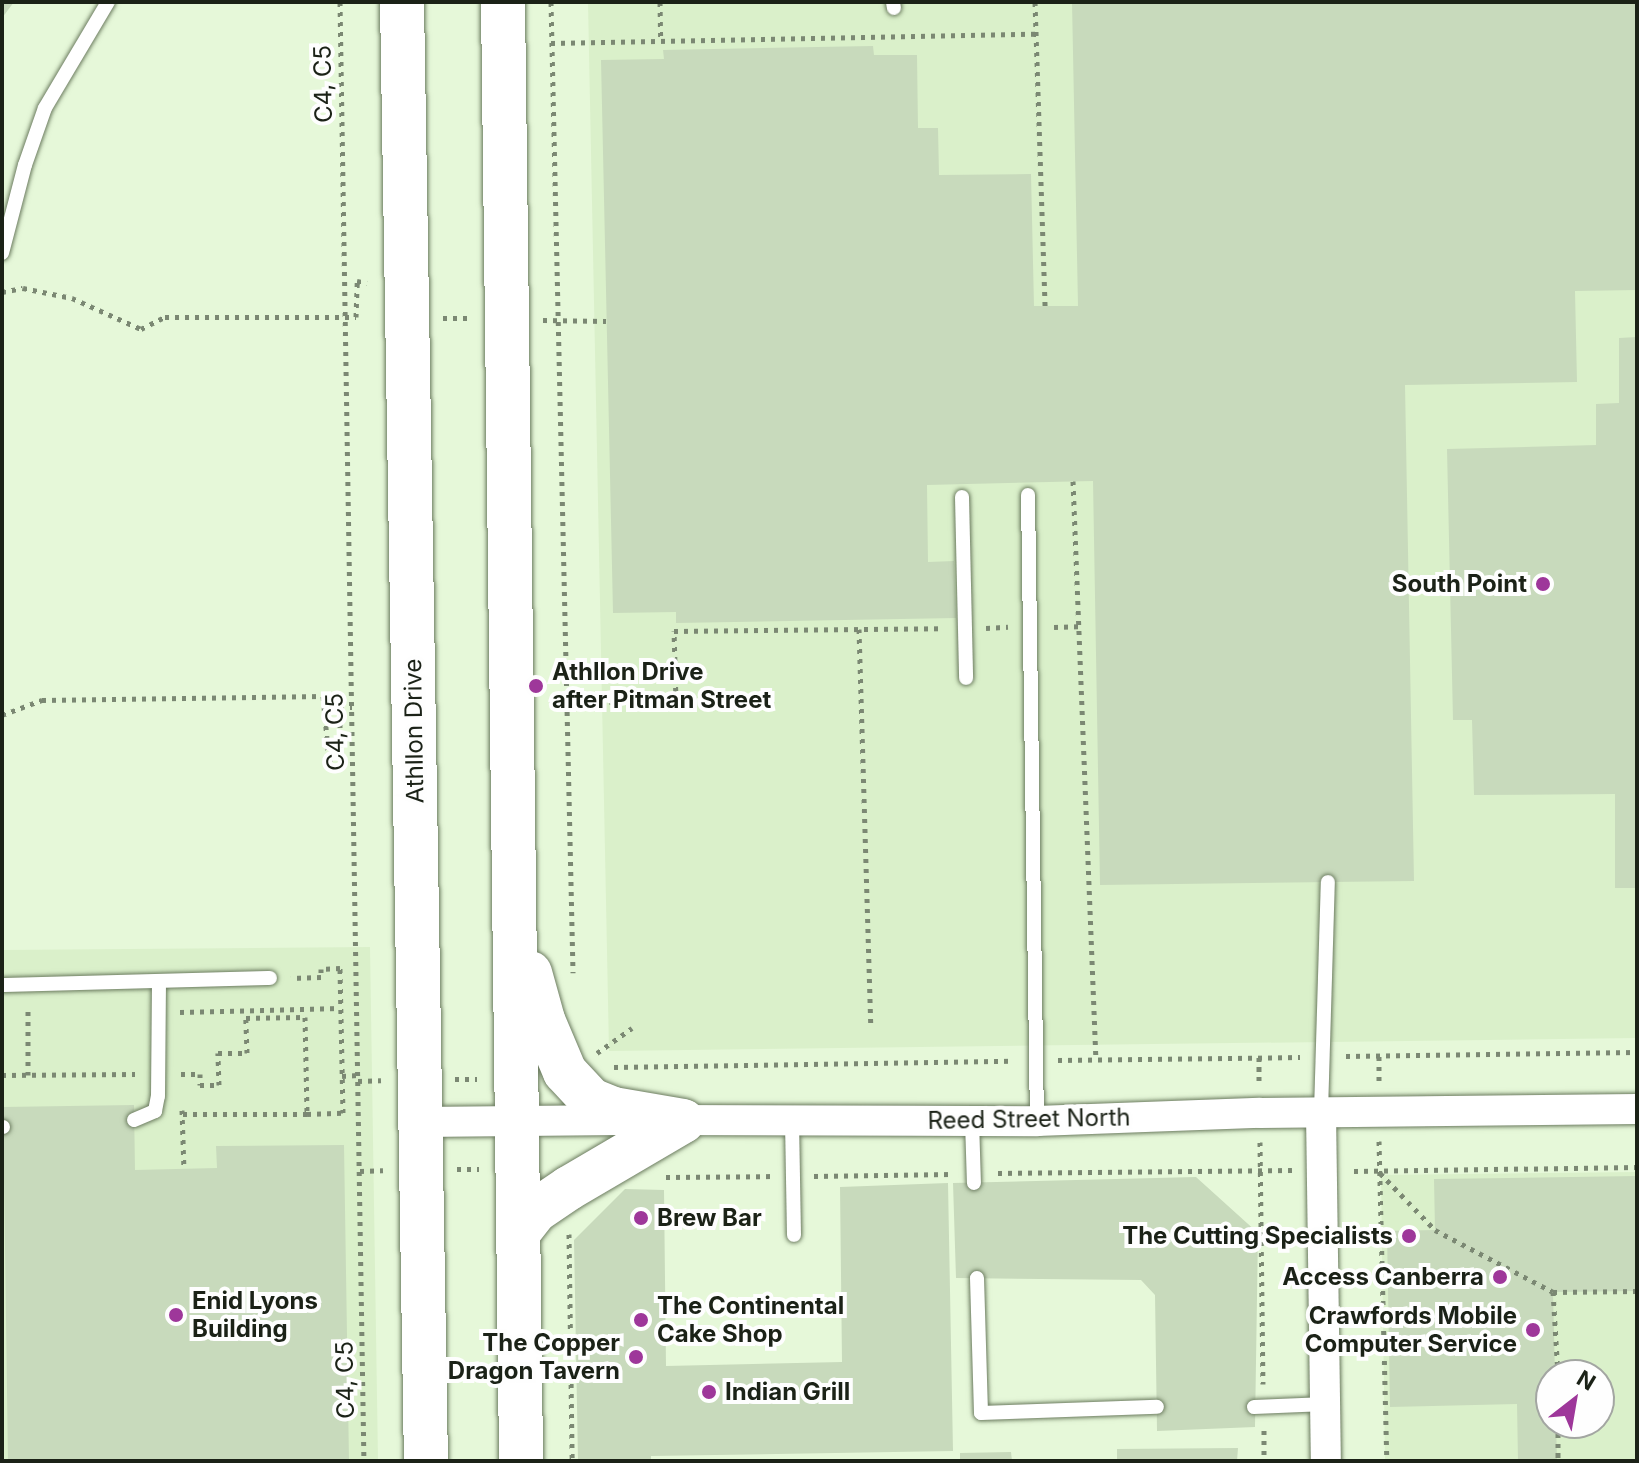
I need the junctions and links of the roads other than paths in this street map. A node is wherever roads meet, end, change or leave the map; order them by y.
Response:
1 (108, 2) edge
2 (402, 2) edge
3 (503, 2) edge
4 (2, 253) edge
5 (1028, 495) dead end
6 (962, 497) dead end
7 (966, 678) dead end
8 (1328, 882) dead end
9 (514, 916) junction
10 (270, 978) road end
11 (159, 981) junction
12 (2, 985) edge
13 (1637, 1109) edge
14 (1321, 1112) junction
15 (134, 1120) dead end
16 (517, 1121) junction
17 (683, 1121) junction
18 (792, 1121) junction
19 (972, 1121) junction
20 (1037, 1121) junction
21 (420, 1122) junction
22 (974, 1178) road end
23 (518, 1233) junction
24 (794, 1235) dead end
25 (977, 1278) dead end
26 (1326, 1404) junction
27 (1259, 1406) road end
28 (1157, 1407) dead end
29 (426, 1461) edge
30 (521, 1461) edge
31 (1326, 1461) edge

1 - 4 lane
2 - 21 main road, Athllon Drive
3 - 9 main road
5 - 20 lane
6 - 7 lane
8 - 14 lane
9 - 16 main road
9 - 17 main road
10 - 11 lane
11 - 12 lane
11 - 15 lane
13 - 14 street, Reed Street North
14 - 20 street, Reed Street North
14 - 26 street
16 - 17 street, Reed Street North
16 - 21 street, Reed Street North
16 - 23 main road
17 - 18 street, Reed Street North
17 - 23 main road
18 - 19 street, Reed Street North
18 - 24 lane
19 - 20 street, Reed Street North
19 - 22 lane
21 - 29 main road, Athllon Drive
23 - 30 main road
25 - 28 lane
26 - 27 lane
26 - 31 street

